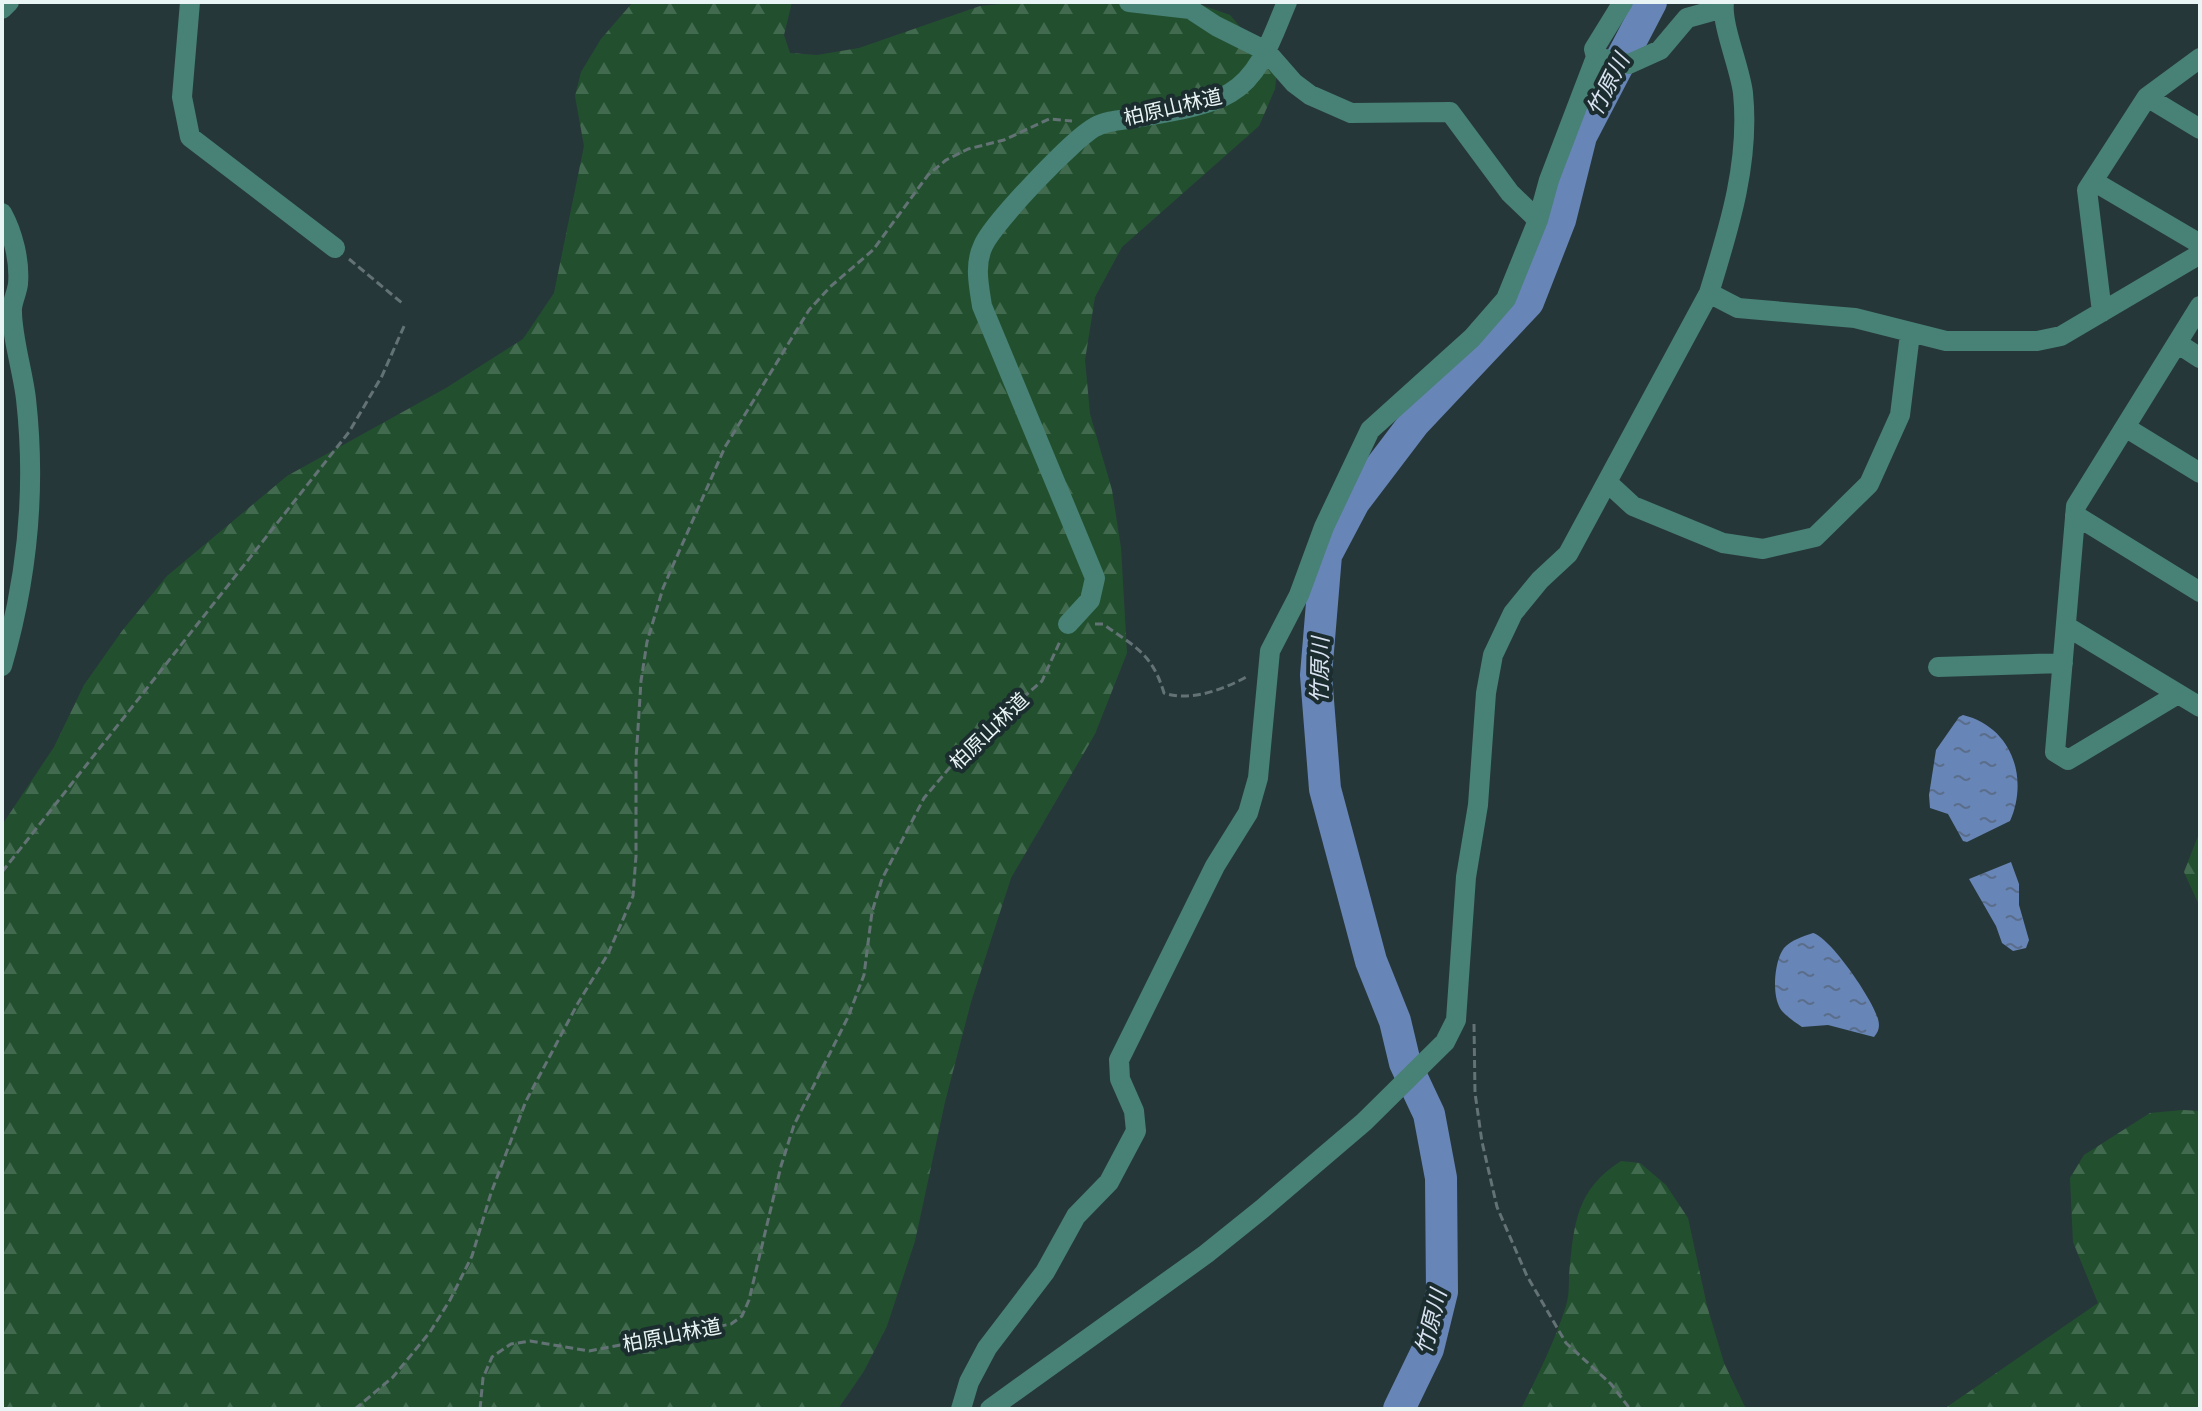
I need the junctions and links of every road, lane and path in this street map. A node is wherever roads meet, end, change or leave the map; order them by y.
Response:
1 (9, 2) edge
2 (190, 2) edge
3 (1129, 2) edge
4 (1287, 2) edge
5 (1623, 2) edge
6 (1723, 5) edge
7 (2, 9) edge
8 (1266, 51) junction
9 (1598, 57) junction
10 (2200, 58) edge
11 (2147, 97) junction
12 (1094, 127) junction
13 (2200, 129) edge
14 (2093, 181) junction
15 (2, 213) edge
16 (1538, 220) junction
17 (2200, 244) edge
18 (335, 248) joint
19 (2200, 254) edge
20 (1709, 293) junction
21 (402, 303) dead end
22 (2200, 306) edge
23 (2102, 312) junction
24 (405, 324) dead end
25 (1910, 334) junction
26 (2177, 343) junction
27 (2200, 358) edge
28 (2125, 427) junction
29 (2200, 473) edge
30 (1607, 482) junction
31 (2075, 515) junction
32 (2200, 592) edge
33 (1068, 624) junction
34 (2066, 626) junction
35 (2063, 663) junction
36 (1270, 665) junction
37 (2, 666) edge
38 (1938, 667) dead end
39 (2178, 694) junction
40 (2200, 707) edge
41 (2, 872) edge
42 (1457, 1002) junction
43 (355, 1409) edge
44 (480, 1409) edge
45 (961, 1409) edge
46 (990, 1409) edge
47 (1630, 1409) edge

1 - 7 street
2 - 18 street
3 - 8 street
4 - 8 street, 柏原山林道
5 - 9 street
6 - 9 street
6 - 20 street
8 - 12 street, 柏原山林道
8 - 16 street
9 - 16 street
10 - 11 street
11 - 13 street
11 - 14 street
12 - 33 street, 柏原山林道
12 - 43 path
14 - 17 street
14 - 23 street
15 - 37 street
16 - 36 street
18 - 21 path
19 - 23 street
20 - 25 street
20 - 30 street
22 - 26 street
23 - 25 street
24 - 41 path
25 - 30 street
26 - 27 street
26 - 28 street
28 - 29 street
28 - 31 street
30 - 42 street
31 - 32 street
31 - 34 street
33 - 36 path
33 - 44 path, 柏原山林道
34 - 35 street
34 - 39 street
35 - 38 street
35 - 39 street
36 - 45 street
39 - 40 street
42 - 46 street
42 - 47 path

